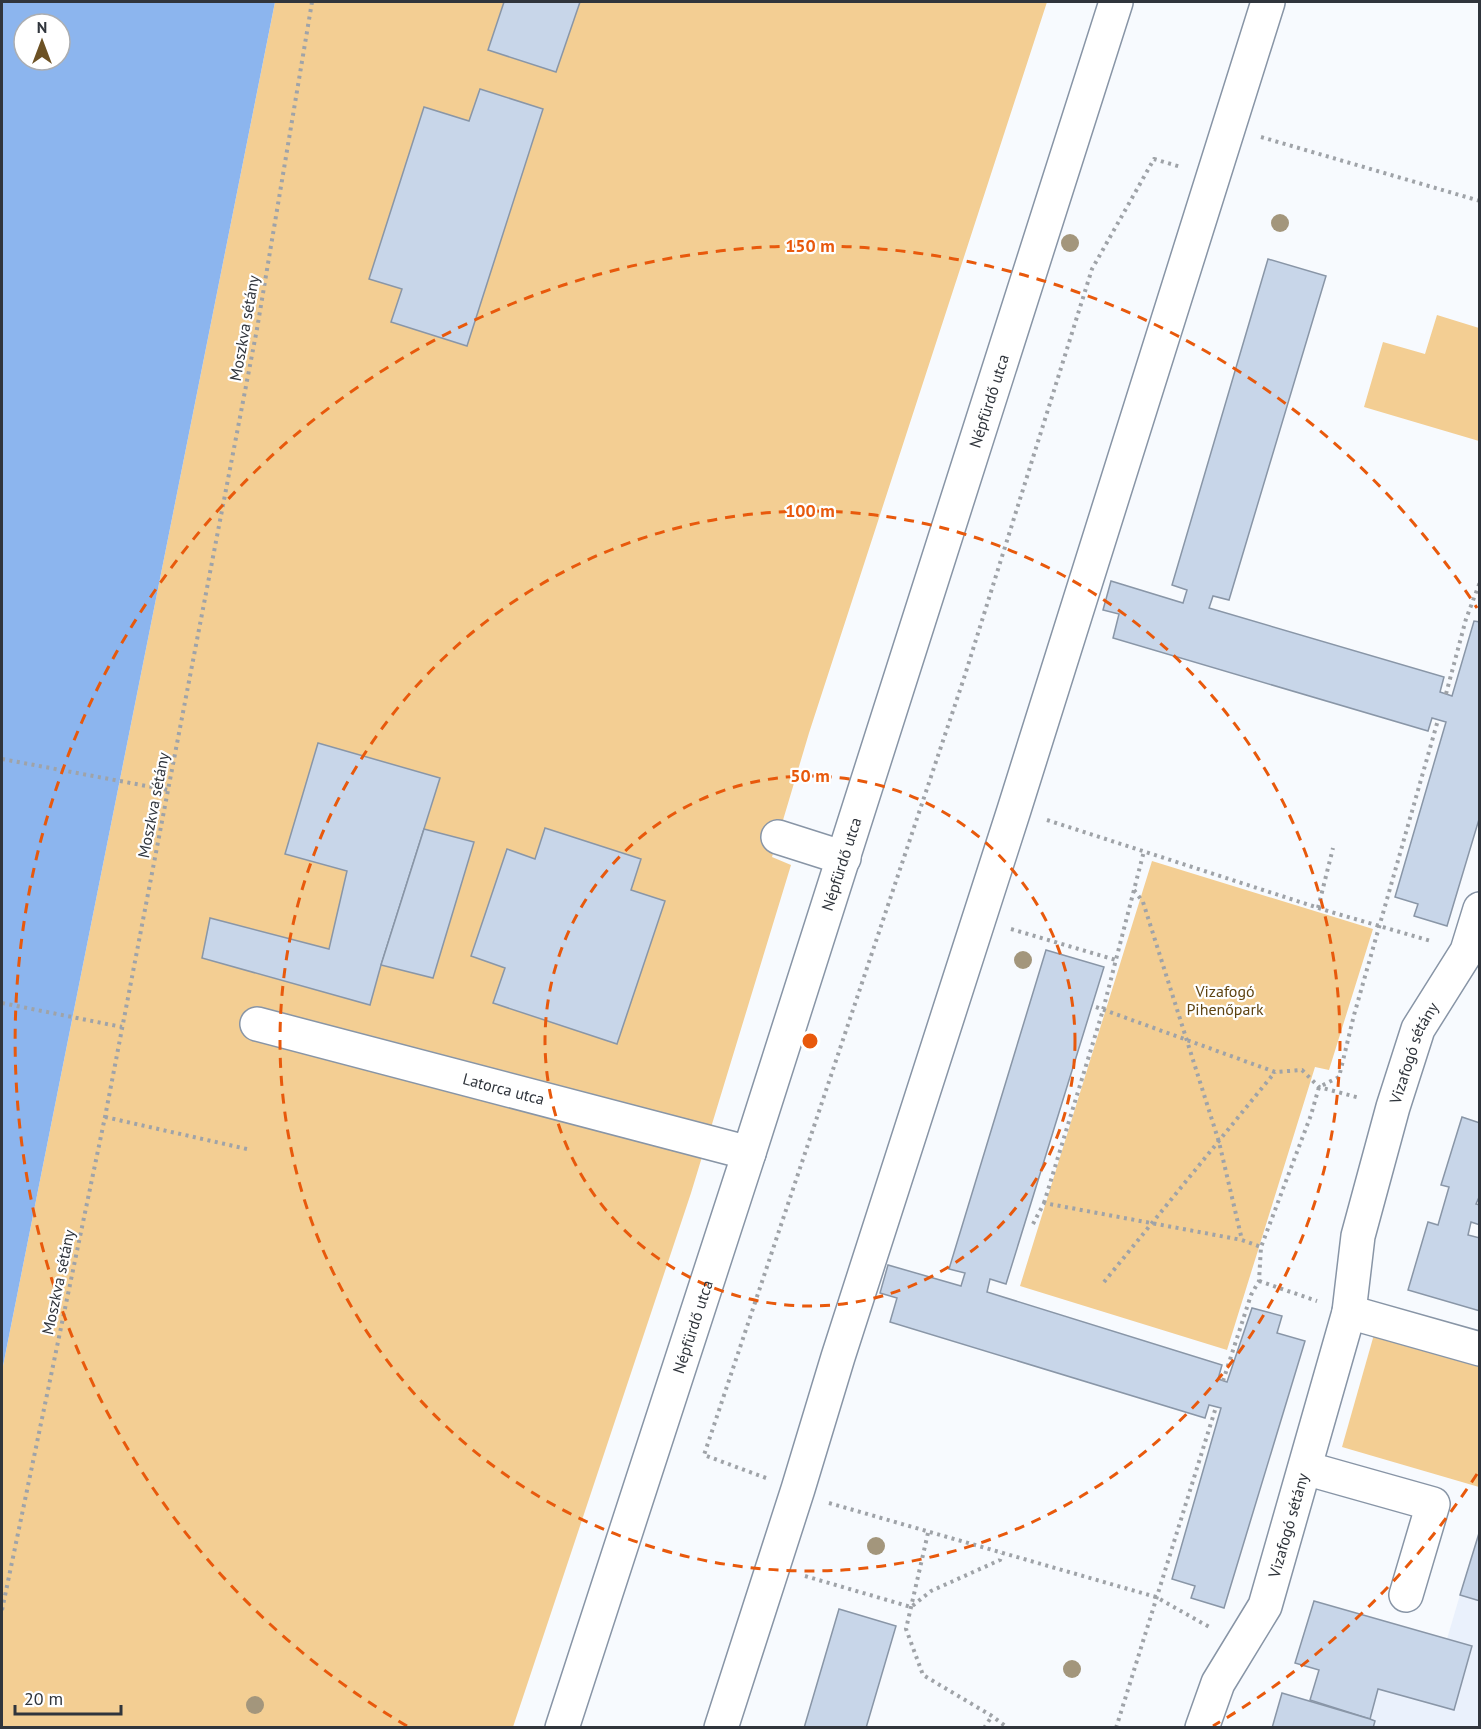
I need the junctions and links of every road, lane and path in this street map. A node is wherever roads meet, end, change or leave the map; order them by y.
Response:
1 (312, 2) edge
2 (1116, 2) edge
3 (1268, 2) edge
4 (1229, 127) junction
5 (1214, 175) junction
6 (1479, 201) edge
7 (1479, 582) edge
8 (1446, 694) dead end
9 (1438, 720) dead end
10 (2, 759) edge
11 (168, 790) junction
12 (1014, 810) junction
13 (778, 837) dead end
14 (1333, 848) dead end
15 (1144, 851) junction
16 (844, 858) junction
17 (1134, 890) junction
18 (1318, 908) junction
19 (1479, 909) edge
20 (979, 920) junction
21 (1379, 927) junction
22 (1467, 951) junction
23 (1116, 960) junction
24 (2, 1003) edge
25 (1096, 1007) dead end
26 (1103, 1010) junction
27 (257, 1024) dead end
28 (122, 1027) junction
29 (1188, 1040) junction
30 (1275, 1072) junction
31 (1319, 1087) junction
32 (1393, 1107) junction
33 (105, 1117) junction
34 (1220, 1142) junction
35 (247, 1149) dead end
36 (749, 1153) junction
37 (1044, 1203) junction
38 (1151, 1223) junction
39 (1033, 1224) dead end
40 (1242, 1240) junction
41 (1261, 1247) junction
42 (1258, 1281) junction
43 (1104, 1282) dead end
44 (1349, 1312) junction
45 (1479, 1349) edge
46 (1223, 1381) dead end
47 (1216, 1407) dead end
48 (1305, 1468) junction
49 (797, 1491) junction
50 (928, 1533) junction
51 (1002, 1554) junction
52 (773, 1566) junction
53 (1406, 1595) dead end
54 (1156, 1597) junction
55 (911, 1607) junction
56 (2, 1610) edge
57 (1241, 1645) junction
58 (992, 1716) junction
59 (562, 1728) edge
60 (722, 1728) edge
61 (984, 1728) edge
62 (1008, 1728) edge
63 (1116, 1728) edge
64 (1202, 1728) edge

1 - 11 path, Moszkva sétány
2 - 16 street, Népfürdő utca
3 - 4 street
4 - 5 street
4 - 6 path
5 - 12 street
5 - 49 path
7 - 8 path
9 - 21 path
10 - 11 path
11 - 28 path, Moszkva sétány
12 - 15 path
12 - 20 street
13 - 16 street
14 - 18 path
15 - 17 path
15 - 18 path
16 - 36 street, Népfürdő utca
17 - 23 path
17 - 29 path
18 - 21 path
19 - 22 street, Vizafogó sétány
20 - 23 path
20 - 49 street
21 - 22 path
21 - 31 path
22 - 32 street, Vizafogó sétány
23 - 26 path
24 - 28 path
25 - 26 path
26 - 29 path
26 - 37 path
27 - 36 street, Latorca utca
28 - 33 path, Moszkva sétány
29 - 30 path
29 - 34 path
30 - 31 path
30 - 34 path
31 - 32 path
31 - 41 path
32 - 44 street, Vizafogó sétány
33 - 35 path
33 - 56 path, Moszkva sétány
34 - 38 path
34 - 40 path
36 - 59 street, Népfürdő utca
37 - 38 path
37 - 39 path
38 - 40 path
38 - 43 path
40 - 41 path
41 - 42 path
42 - 44 path
42 - 46 path
44 - 45 street
44 - 48 street, Vizafogó sétány
47 - 54 path
48 - 53 street
48 - 57 street, Vizafogó sétány
49 - 50 path
49 - 52 street
50 - 51 path
50 - 55 path
51 - 54 path
51 - 55 path
52 - 55 path
52 - 60 street
54 - 57 path
54 - 63 path
55 - 58 path
57 - 64 street, Vizafogó sétány
58 - 61 path
58 - 62 path

